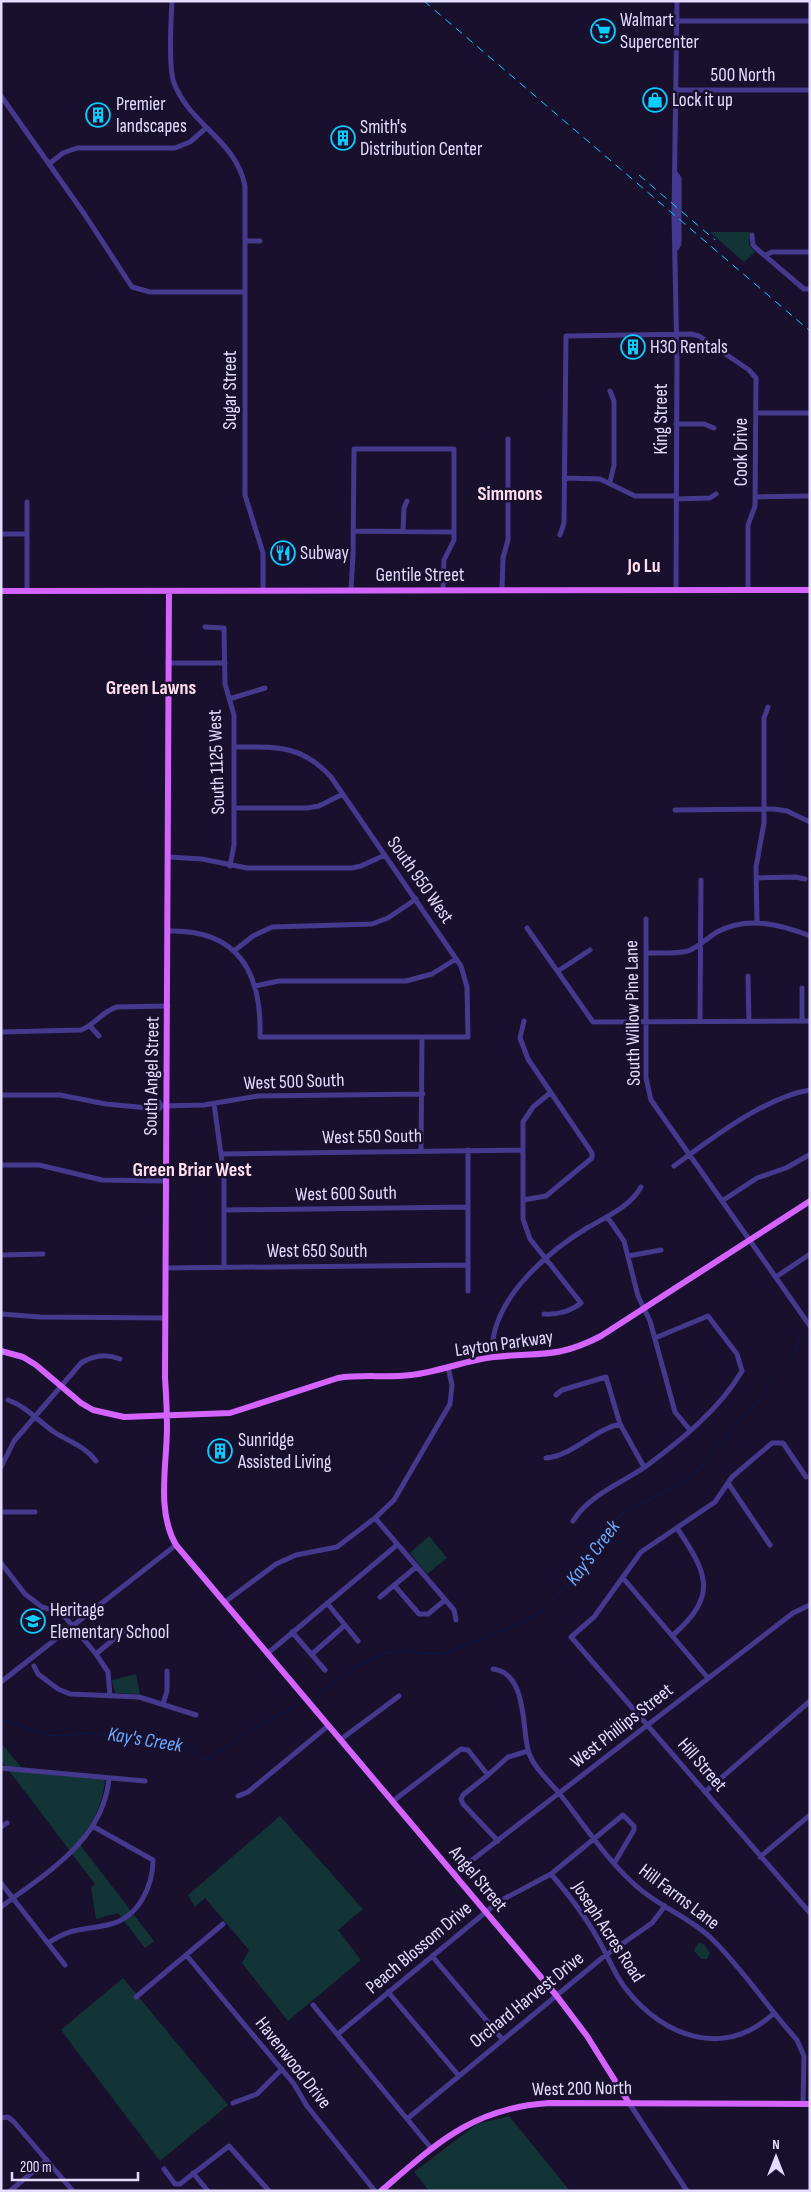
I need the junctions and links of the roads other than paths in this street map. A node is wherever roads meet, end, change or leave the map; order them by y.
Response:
1 (172, 1) edge
2 (676, 1) edge
3 (676, 21) junction
4 (810, 21) edge
5 (676, 90) junction
6 (810, 90) edge
7 (1, 96) edge
8 (206, 128) junction
9 (49, 164) junction
10 (752, 235) dead end
11 (245, 241) junction
12 (260, 241) dead end
13 (810, 252) edge
14 (766, 255) junction
15 (807, 289) edge
16 (245, 292) junction
17 (676, 335) junction
18 (610, 391) dead end
19 (756, 413) junction
20 (810, 413) edge
21 (676, 424) junction
22 (714, 428) dead end
23 (508, 439) dead end
24 (564, 478) junction
25 (610, 482) junction
26 (716, 494) dead end
27 (810, 496) edge
28 (755, 497) junction
29 (676, 498) junction
30 (407, 501) dead end
31 (26, 502) dead end
32 (354, 531) junction
33 (403, 531) junction
34 (454, 532) junction
35 (1, 534) edge
36 (27, 534) junction
37 (560, 535) dead end
38 (676, 589) junction
39 (748, 589) junction
40 (350, 590) junction
41 (442, 590) junction
42 (502, 590) junction
43 (810, 590) edge
44 (1, 591) edge
45 (27, 591) junction
46 (169, 591) junction
47 (263, 591) junction
48 (205, 627) dead end
49 (168, 663) junction
50 (225, 663) junction
51 (266, 688) dead end
52 (229, 699) junction
53 (768, 707) dead end
54 (234, 747) junction
55 (343, 794) junction
56 (234, 808) junction
57 (764, 809) junction
58 (675, 810) dead end
59 (810, 822) edge
60 (385, 855) junction
61 (169, 857) junction
62 (230, 866) junction
63 (756, 878) junction
64 (805, 879) dead end
65 (701, 880) dead end
66 (416, 899) junction
67 (646, 919) dead end
68 (756, 922) junction
69 (527, 928) dead end
70 (168, 930) junction
71 (810, 936) edge
72 (700, 943) junction
73 (590, 950) dead end
74 (234, 951) junction
75 (646, 953) junction
76 (456, 959) junction
77 (558, 971) junction
78 (748, 976) dead end
79 (255, 986) junction
80 (802, 988) dead end
81 (168, 1006) junction
82 (802, 1020) junction
83 (810, 1020) edge
84 (645, 1021) junction
85 (700, 1021) junction
86 (749, 1021) junction
87 (524, 1022) dead end
88 (90, 1026) junction
89 (1, 1032) edge
90 (99, 1036) dead end
91 (422, 1037) junction
92 (810, 1090) edge
93 (423, 1094) junction
94 (550, 1094) junction
95 (1, 1095) edge
96 (214, 1104) junction
97 (164, 1106) junction
98 (468, 1150) junction
99 (522, 1150) junction
100 (421, 1151) junction
101 (222, 1154) junction
102 (689, 1154) junction
103 (810, 1155) edge
104 (1, 1164) edge
105 (674, 1166) dead end
106 (166, 1181) junction
107 (641, 1187) dead end
108 (523, 1200) junction
109 (810, 1201) edge
110 (722, 1202) junction
111 (468, 1207) junction
112 (224, 1210) junction
113 (608, 1218) junction
114 (748, 1241) junction
115 (661, 1250) dead end
116 (43, 1254) dead end
117 (810, 1254) edge
118 (1, 1255) edge
119 (628, 1256) junction
120 (546, 1260) junction
121 (468, 1265) junction
122 (224, 1267) junction
123 (166, 1268) junction
124 (776, 1277) junction
125 (468, 1290) dead end
126 (644, 1309) junction
127 (1, 1314) edge
128 (544, 1314) dead end
129 (166, 1318) junction
130 (810, 1326) edge
131 (655, 1338) junction
132 (493, 1339) dead end
133 (1, 1351) edge
134 (120, 1359) dead end
135 (448, 1367) junction
136 (61, 1386) junction
137 (556, 1394) dead end
138 (8, 1400) dead end
139 (167, 1416) junction
140 (35, 1417) junction
141 (620, 1424) junction
142 (690, 1430) junction
143 (546, 1458) dead end
144 (96, 1461) dead end
145 (2, 1463) edge
146 (644, 1467) junction
147 (806, 1478) dead end
148 (728, 1483) junction
149 (1, 1512) edge
150 (35, 1512) dead end
151 (375, 1518) junction
152 (573, 1521) dead end
153 (677, 1528) junction
154 (397, 1544) junction
155 (176, 1545) junction
156 (770, 1545) dead end
157 (1, 1563) edge
158 (416, 1567) junction
159 (623, 1578) junction
160 (394, 1585) junction
161 (380, 1598) dead end
162 (445, 1600) junction
163 (225, 1602) junction
164 (327, 1603) junction
165 (810, 1605) edge
166 (456, 1620) dead end
167 (345, 1625) junction
168 (73, 1627) junction
169 (127, 1628) dead end
170 (292, 1632) junction
171 (673, 1635) junction
172 (358, 1641) dead end
173 (268, 1653) junction
174 (96, 1654) junction
175 (312, 1654) junction
176 (32, 1663) junction
177 (493, 1669) dead end
178 (325, 1670) dead end
179 (167, 1671) dead end
180 (708, 1678) junction
181 (1, 1682) edge
182 (110, 1696) junction
183 (399, 1696) dead end
184 (810, 1701) edge
185 (163, 1704) junction
186 (196, 1715) dead end
187 (648, 1725) junction
188 (328, 1726) junction
189 (340, 1740) junction
190 (528, 1751) junction
191 (1, 1768) edge
192 (488, 1775) junction
193 (109, 1778) junction
194 (145, 1781) dead end
195 (705, 1792) junction
196 (559, 1794) junction
197 (238, 1796) dead end
198 (393, 1801) junction
199 (810, 1815) edge
200 (7, 1823) dead end
201 (1, 1827) edge
202 (94, 1827) junction
203 (595, 1838) junction
204 (498, 1841) junction
205 (760, 1857) junction
206 (615, 1862) junction
207 (454, 1874) junction
208 (552, 1874) junction
209 (1, 1883) edge
210 (12, 1898) junction
211 (665, 1906) junction
212 (1, 1907) edge
213 (486, 1912) junction
214 (810, 1913) edge
215 (223, 1924) dead end
216 (48, 1943) junction
217 (606, 1955) junction
218 (187, 1956) junction
219 (432, 1956) junction
220 (65, 1966) dead end
221 (388, 1992) junction
222 (556, 1995) junction
223 (136, 1997) dead end
224 (313, 2005) dead end
225 (774, 2013) junction
226 (338, 2034) junction
227 (502, 2040) junction
228 (282, 2069) junction
229 (459, 2076) junction
230 (233, 2103) dead end
231 (629, 2103) junction
232 (806, 2104) edge
233 (1, 2118) edge
234 (408, 2119) junction
235 (431, 2148) junction
236 (47, 2160) junction
237 (164, 2169) dead end
238 (193, 2173) junction
239 (10, 2191) edge
240 (72, 2191) edge
241 (208, 2191) edge
242 (269, 2191) edge
243 (375, 2191) edge
244 (380, 2191) edge
245 (687, 2191) edge

1 - 8 street, Sugar Street
2 - 3 street, King Street
3 - 4 street
3 - 5 street, King Street
5 - 6 street, 500 North
5 - 17 street, King Street
7 - 9 street
8 - 9 street
8 - 11 street, Sugar Street
9 - 16 street
10 - 14 street
11 - 12 street
11 - 16 street, Sugar Street
13 - 14 street
14 - 15 street
16 - 47 street, Sugar Street
17 - 19 street, Cook Drive
17 - 21 street, King Street
17 - 24 street
18 - 25 street
19 - 20 street
19 - 28 street, Cook Drive
21 - 22 street
21 - 29 street, King Street
23 - 42 street
24 - 25 street
24 - 37 street
25 - 29 street
26 - 29 street
27 - 28 street
28 - 39 street, Cook Drive
29 - 38 street, King Street
30 - 33 street
31 - 36 street
32 - 33 street
32 - 34 street
32 - 40 street
33 - 34 street
34 - 41 street
35 - 36 street
36 - 45 street
38 - 39 main road, Gentile Street
38 - 42 main road, Gentile Street
39 - 43 main road, Gentile Street
40 - 41 main road, Gentile Street
40 - 47 main road, Gentile Street
41 - 42 main road, Gentile Street
44 - 45 main road, Gentile Street
45 - 46 main road, Gentile Street
46 - 47 main road, Gentile Street
46 - 49 main road, South Angel Street
48 - 50 street, South 1125 West
49 - 50 street
49 - 61 main road, South Angel Street
50 - 52 street, South 1125 West
51 - 52 street
52 - 54 street, South 1125 West
53 - 57 street
54 - 55 street, South 950 West
54 - 56 street, South 1125 West
55 - 56 street
55 - 60 street, South 950 West
56 - 62 street, South 1125 West
57 - 58 street
57 - 59 street
57 - 63 street
60 - 62 street
60 - 66 street, South 950 West
61 - 62 street
61 - 70 main road, South Angel Street
63 - 64 street
63 - 68 street
65 - 72 street
66 - 74 street
66 - 76 street, South 950 West
67 - 75 street, South Willow Pine Lane
68 - 71 street
68 - 72 street
69 - 77 street
70 - 74 street
70 - 81 main road, South Angel Street
72 - 75 street
72 - 85 street
73 - 77 street
74 - 79 street
75 - 84 street, South Willow Pine Lane
76 - 79 street
76 - 91 street, South 950 West
77 - 84 street
78 - 86 street
79 - 91 street
80 - 82 street
81 - 88 street
81 - 97 main road, South Angel Street
82 - 83 street
82 - 86 street
84 - 85 street
84 - 102 street, South Willow Pine Lane
85 - 86 street
87 - 94 street
88 - 89 street
88 - 90 street
91 - 93 street
92 - 102 street
93 - 96 street, West 500 South
93 - 100 street
94 - 99 street
94 - 108 street
95 - 97 street, West 500 South
96 - 97 street, West 500 South
96 - 101 street
97 - 106 main road, South Angel Street
98 - 99 street, West 550 South
98 - 100 street, West 550 South
98 - 111 street
99 - 108 street
100 - 101 street, West 550 South
101 - 112 street
102 - 105 street
102 - 110 street, South Willow Pine Lane
103 - 110 street
104 - 106 street
106 - 123 main road, South Angel Street
107 - 113 street
108 - 120 street
109 - 114 main road, Layton Parkway
110 - 114 street, South Willow Pine Lane
111 - 112 street, West 600 South
111 - 121 street
112 - 122 street
113 - 119 street
113 - 120 street
114 - 124 street, South Willow Pine Lane
114 - 126 main road, Layton Parkway
115 - 119 street
116 - 118 street
117 - 124 street
119 - 126 street
120 - 128 street
120 - 132 street
121 - 122 street, West 650 South
121 - 125 street
122 - 123 street, West 650 South
123 - 129 main road, South Angel Street
124 - 130 street, South Willow Pine Lane
126 - 131 street
126 - 135 main road, Layton Parkway
127 - 129 street
129 - 139 main road, South Angel Street
131 - 142 street
131 - 142 street
133 - 136 main road, Layton Parkway
134 - 136 street
135 - 139 main road, Layton Parkway
135 - 151 street
136 - 139 main road, Layton Parkway
136 - 140 street
137 - 141 street
138 - 140 street
139 - 155 main road, South Angel Street
140 - 144 street
140 - 145 street
141 - 143 street
141 - 146 street
142 - 146 street
146 - 152 street
147 - 148 street
148 - 153 street
148 - 156 street
149 - 150 street
151 - 154 street
151 - 163 street
153 - 159 street
153 - 171 street
154 - 158 street
154 - 164 street
155 - 163 main road, South Angel Street
155 - 168 street
157 - 168 street
158 - 160 street
158 - 162 street
159 - 171 street
159 - 187 street, Hill Street
160 - 161 street
160 - 162 street
162 - 166 street
163 - 173 main road, Angel Street
164 - 167 street
164 - 170 street
165 - 180 street, West Phillips Street
167 - 172 street
167 - 175 street
168 - 174 street
168 - 176 street
169 - 174 street
170 - 173 street
170 - 175 street
171 - 180 street
173 - 188 main road, Angel Street
174 - 182 street
175 - 178 street
176 - 181 street
176 - 182 street
177 - 190 street, Hill Farms Lane
179 - 185 street
180 - 187 street, West Phillips Street
182 - 185 street
183 - 189 street
184 - 195 street
185 - 186 street
187 - 195 street, Hill Street
187 - 196 street, West Phillips Street
188 - 189 main road, Angel Street
188 - 197 street
189 - 198 main road, Angel Street
190 - 192 street
190 - 196 street, Hill Farms Lane
191 - 193 street
192 - 198 street
192 - 204 street
193 - 194 street
193 - 202 street
195 - 205 street, Hill Street
196 - 203 street, Hill Farms Lane
196 - 204 street, West Phillips Street
198 - 207 main road, Angel Street
199 - 205 street
200 - 201 street
202 - 210 street
202 - 216 street
203 - 206 street, Hill Farms Lane
203 - 206 street, Peach Blossom Drive
203 - 208 street, Peach Blossom Drive
204 - 207 street, West Phillips Street
205 - 214 street, Hill Street
206 - 211 street, Hill Farms Lane
207 - 213 main road, Angel Street
208 - 213 street, Peach Blossom Drive
208 - 217 street, Joseph Acres Road
209 - 210 street
210 - 212 street
210 - 216 street
211 - 217 street, Orchard Harvest Drive
211 - 225 street, Hill Farms Lane
213 - 219 street, Peach Blossom Drive
213 - 222 main road, Angel Street
215 - 218 street
216 - 220 street
217 - 222 street, Orchard Harvest Drive
217 - 225 street, Joseph Acres Road
218 - 223 street
218 - 228 street, Havenwood Drive
219 - 221 street, Peach Blossom Drive
219 - 227 street
221 - 226 street, Peach Blossom Drive
221 - 229 street
222 - 227 street, Orchard Harvest Drive
222 - 231 main road, Angel Street
224 - 226 street
225 - 232 street, Hill Farms Lane
226 - 234 street
227 - 229 street, Orchard Harvest Drive
228 - 230 street
228 - 243 street, Havenwood Drive
229 - 234 street, Orchard Harvest Drive
231 - 232 main road, West 200 North
231 - 235 main road, West 200 North
231 - 245 street, Angel Street
233 - 236 street
234 - 235 street
235 - 244 main road, West 200 North
236 - 239 street
236 - 240 street
237 - 238 street
238 - 241 street
238 - 242 street

